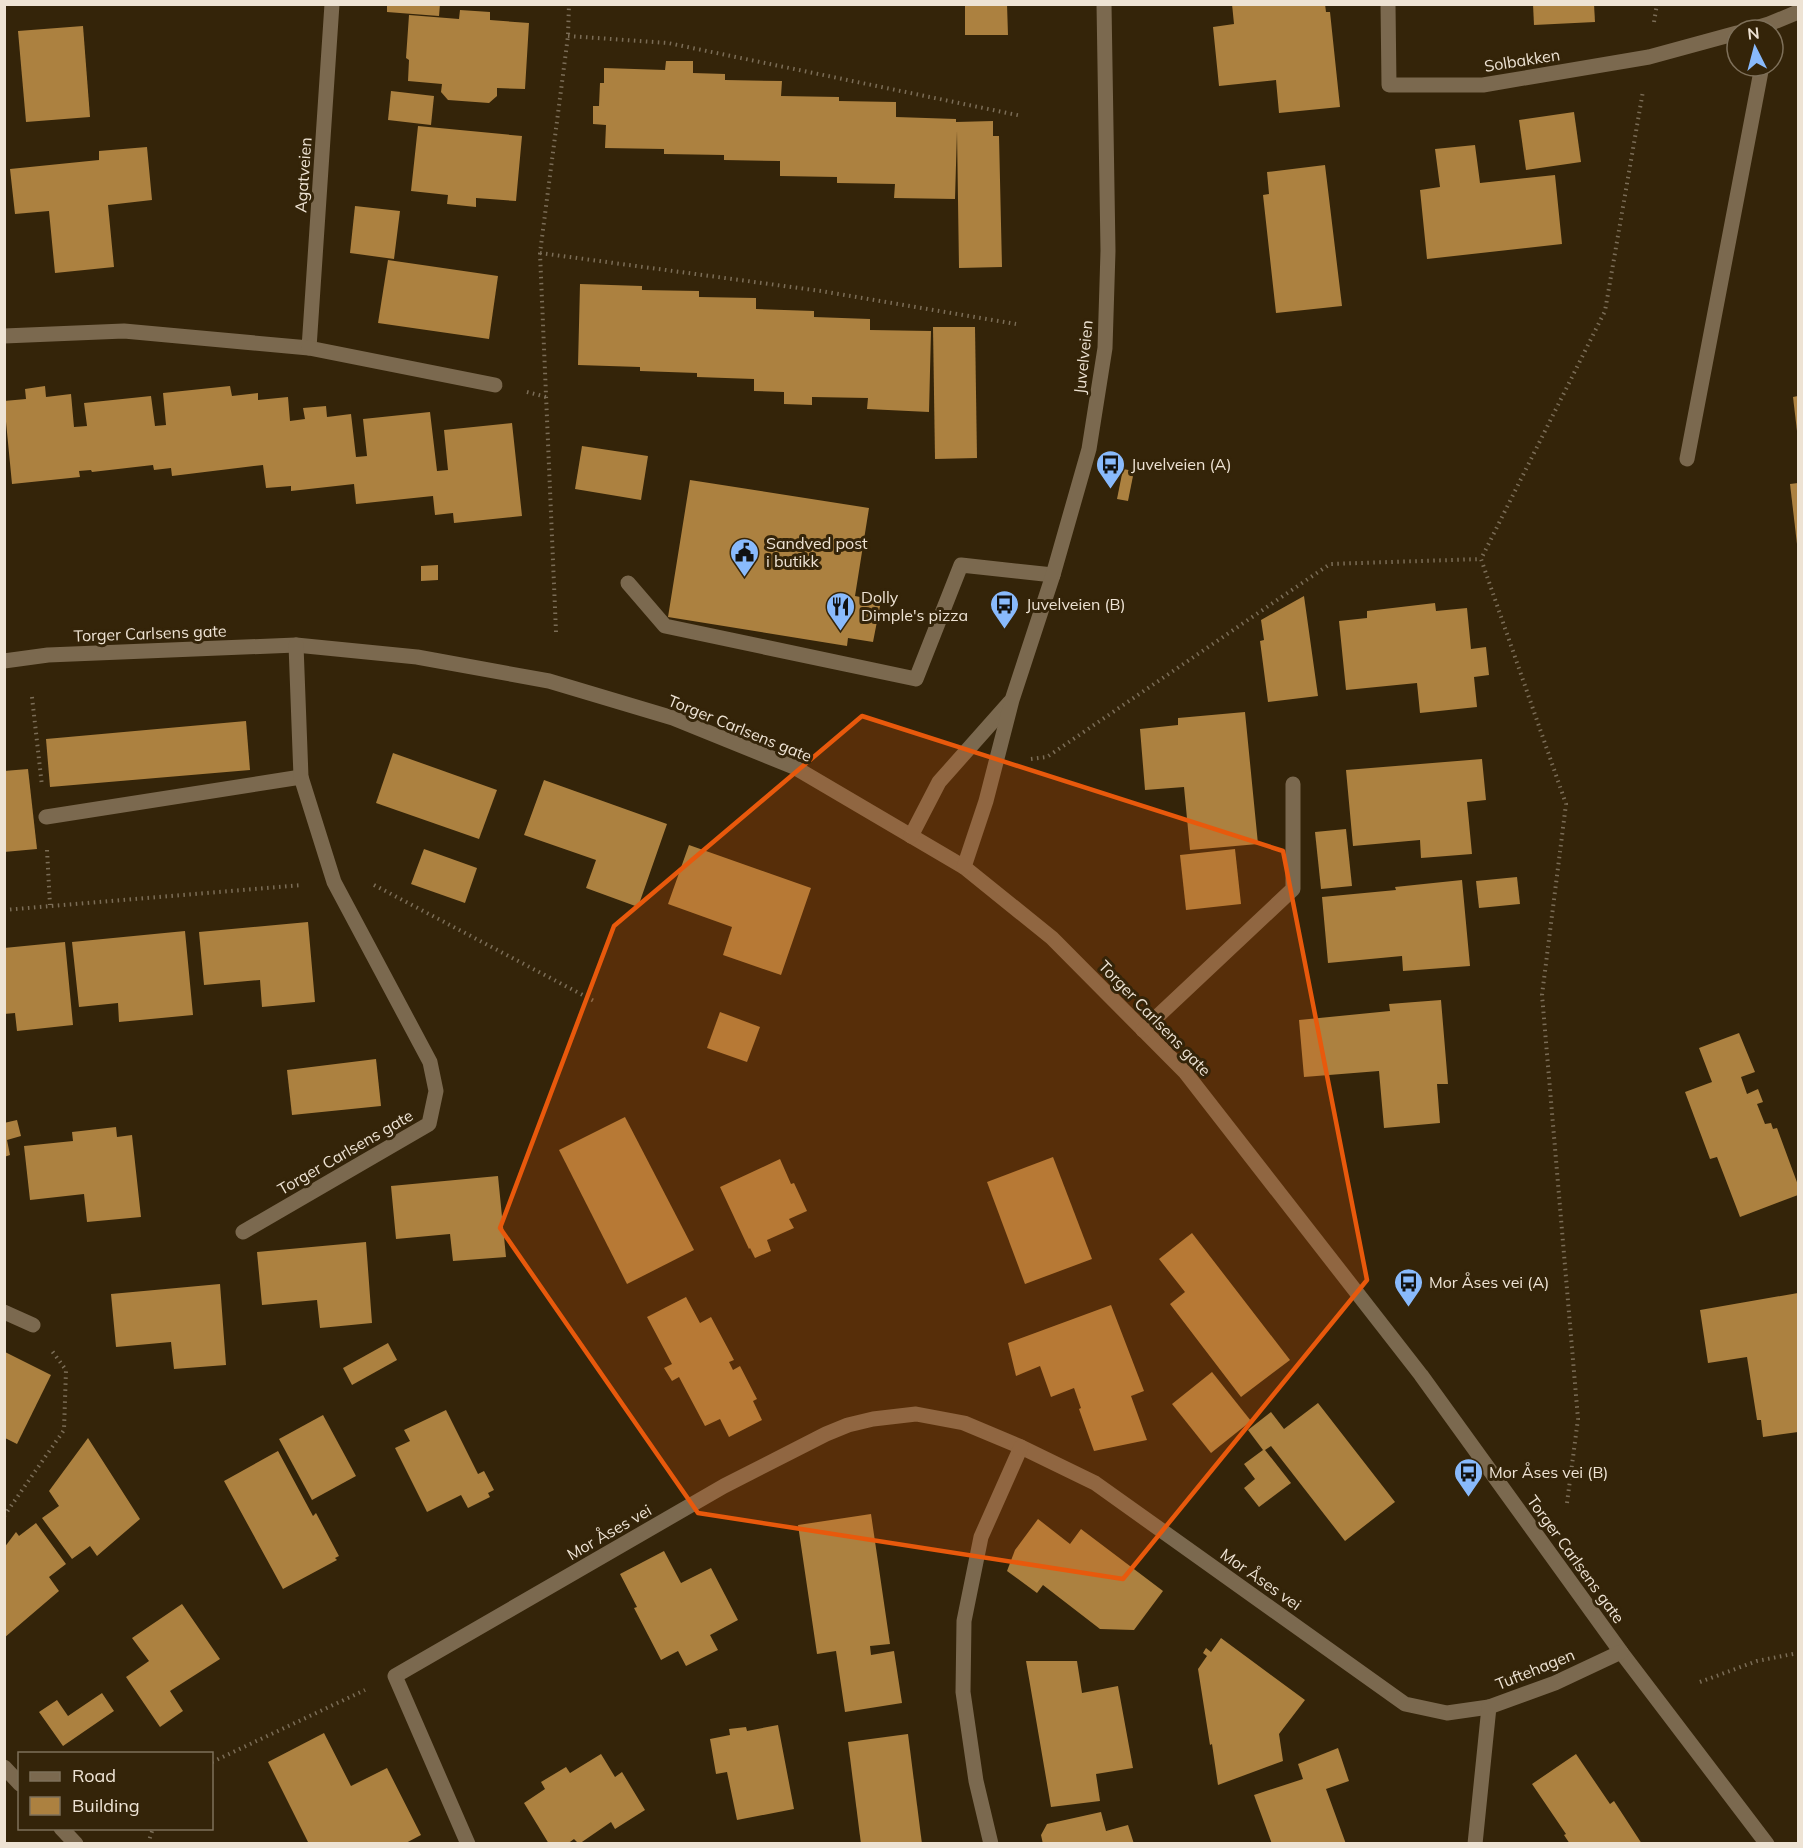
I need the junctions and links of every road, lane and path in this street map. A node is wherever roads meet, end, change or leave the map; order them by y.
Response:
1 (332, 4) edge
2 (569, 4) edge
3 (1104, 4) edge
4 (1388, 4) edge
5 (1657, 4) edge
6 (568, 36) junction
7 (1725, 36) edge
8 (1649, 57) junction
9 (1759, 78) edge
10 (1022, 116) dead end
11 (540, 253) junction
12 (1016, 324) dead end
13 (4, 336) edge
14 (309, 348) junction
15 (495, 385) dead end
16 (1687, 459) dead end
17 (1481, 559) junction
18 (1053, 575) junction
19 (628, 584) dead end
20 (556, 632) dead end
21 (296, 645) junction
22 (4, 661) edge
23 (1012, 700) junction
24 (1026, 760) dead end
25 (301, 777) junction
26 (1293, 784) dead end
27 (46, 817) dead end
28 (911, 836) junction
29 (964, 867) junction
30 (334, 882) junction
31 (4, 910) edge
32 (594, 1001) dead end
33 (1143, 1029) junction
34 (243, 1232) dead end
35 (4, 1312) edge
36 (33, 1324) joint
37 (1021, 1447) junction
38 (1567, 1503) dead end
39 (4, 1516) edge
40 (1621, 1652) junction
41 (1798, 1653) edge
42 (395, 1676) junction
43 (1700, 1682) dead end
44 (1489, 1707) junction
45 (213, 1762) edge
46 (4, 1767) edge
47 (18, 1782) edge
48 (63, 1830) edge
49 (76, 1844) edge
50 (468, 1844) edge
51 (991, 1844) edge
52 (1475, 1844) edge
53 (1767, 1844) edge

1 - 14 street, Agatveien
2 - 6 path
3 - 18 street, Juvelveien
4 - 8 street, Solbakken
5 - 8 path
6 - 10 path
6 - 11 path
7 - 8 street, Solbakken
8 - 17 path
9 - 16 street
11 - 12 path
11 - 20 path
13 - 14 street
14 - 15 street
17 - 24 path
17 - 38 path
18 - 19 street
18 - 23 street, Juvelveien
21 - 22 street, Torger Carlsens gate
21 - 25 street, Torger Carlsens gate
21 - 28 street, Torger Carlsens gate
23 - 28 street, Juvelveien
23 - 29 street, Juvelveien
25 - 27 street
25 - 30 street, Torger Carlsens gate
26 - 33 street
28 - 29 street, Torger Carlsens gate
29 - 33 street, Torger Carlsens gate
30 - 31 path
30 - 32 path
30 - 34 street, Torger Carlsens gate
33 - 40 street, Torger Carlsens gate
35 - 36 street
36 - 39 path
37 - 42 street, Mor Åses vei
37 - 44 street, Mor Åses vei
37 - 51 street
40 - 44 street, Tuftehagen
40 - 53 street, Torger Carlsens gate
41 - 43 path
42 - 45 path
42 - 50 street
44 - 52 street, Tuftehagen
46 - 47 street
48 - 49 street

